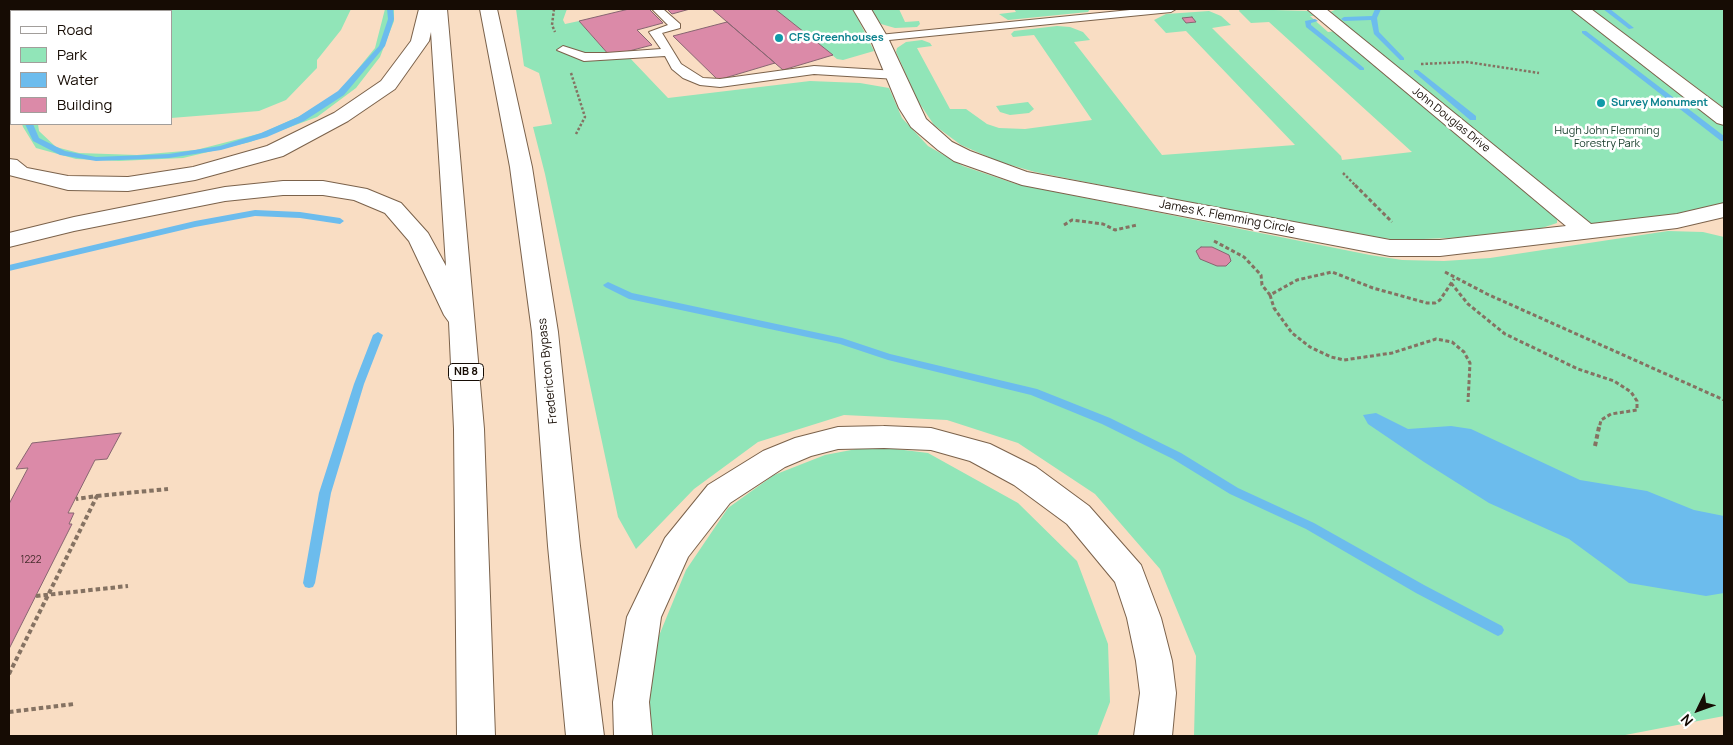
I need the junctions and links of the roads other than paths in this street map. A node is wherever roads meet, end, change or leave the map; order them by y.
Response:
1 (427, 9) edge
2 (438, 9) edge
3 (488, 9) edge
4 (507, 9) edge
5 (658, 9) edge
6 (862, 9) edge
7 (1171, 9) edge
8 (1580, 9) edge
9 (1128, 11) edge
10 (1319, 12) edge
11 (879, 38) junction
12 (563, 50) dead end
13 (668, 52) junction
14 (897, 75) junction
15 (1724, 119) edge
16 (9, 166) edge
17 (521, 167) junction
18 (1724, 210) edge
19 (1677, 221) junction
20 (1724, 228) edge
21 (1586, 230) junction
22 (9, 240) edge
23 (463, 329) junction
24 (476, 736) edge
25 (585, 736) edge
26 (632, 736) edge
27 (1153, 736) edge

1 - 16 main road
2 - 23 main road, NB 8
3 - 17 main road, Fredericton Bypass
4 - 17 main road
5 - 13 lane
6 - 11 main road, James K. Flemming Circle
7 - 9 lane
8 - 15 main road
9 - 11 lane
10 - 21 main road, John Douglas Drive
11 - 14 main road, James K. Flemming Circle
12 - 13 lane
13 - 14 lane
14 - 21 main road, James K. Flemming Circle
17 - 25 main road, Fredericton Bypass
18 - 19 main road, James K. Flemming Circle
19 - 20 main road, James K. Flemming Circle
19 - 21 main road, James K. Flemming Circle
22 - 23 main road
23 - 24 main road, NB 8
26 - 27 main road

